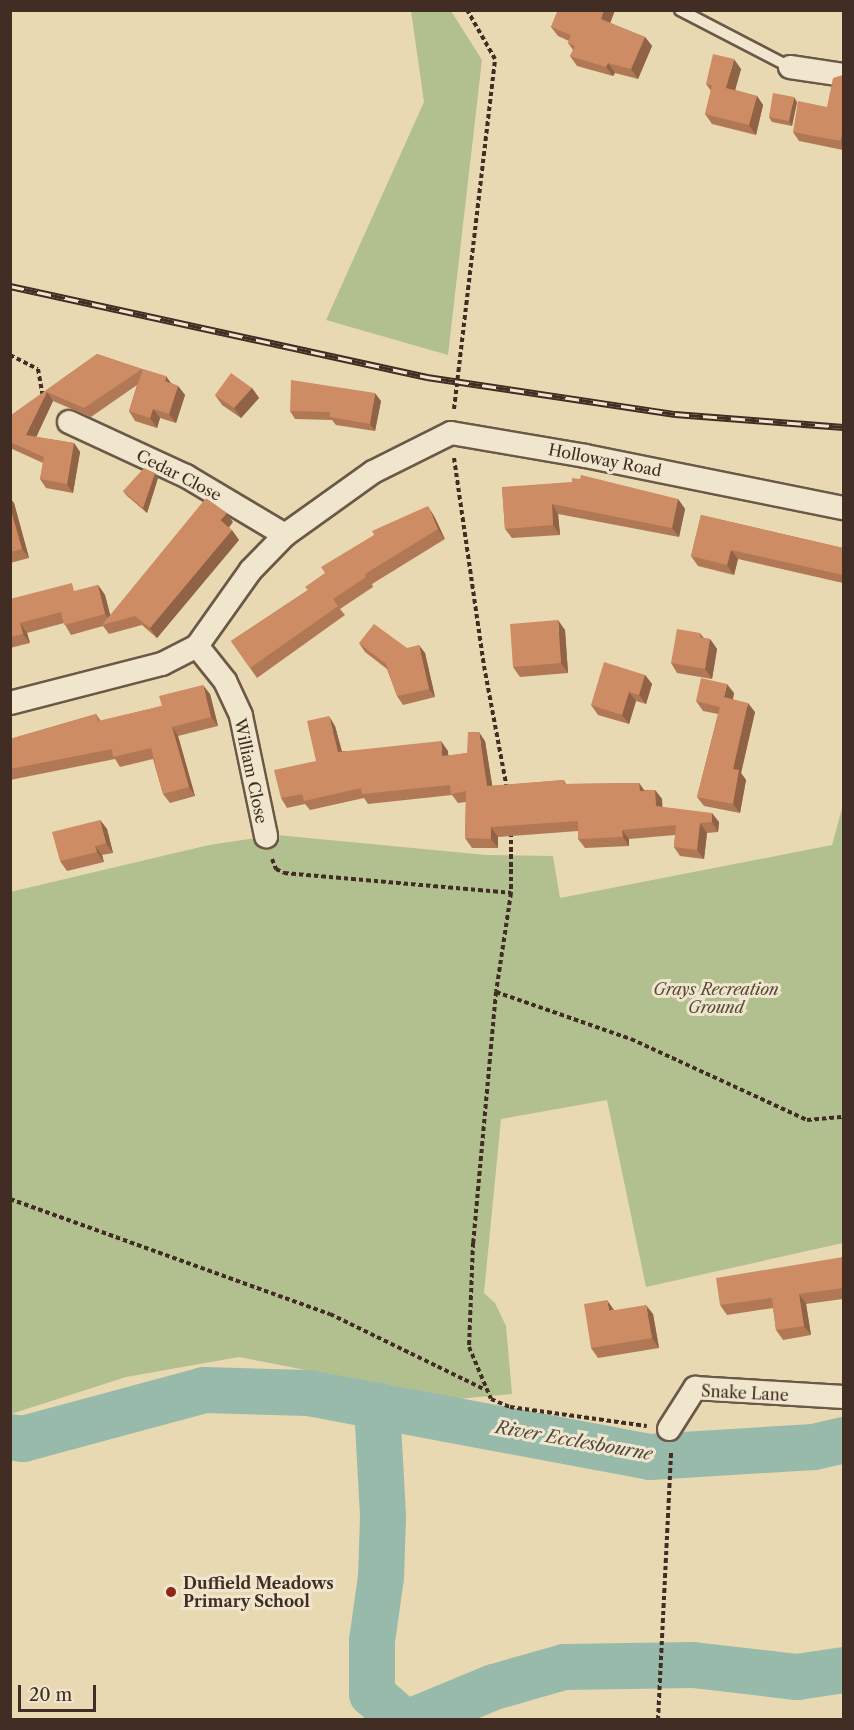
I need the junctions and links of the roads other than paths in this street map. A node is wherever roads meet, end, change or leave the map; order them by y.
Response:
1 (680, 10) edge
2 (790, 66) joint
3 (843, 75) edge
4 (69, 422) road end
5 (843, 508) edge
6 (285, 535) junction
7 (197, 646) junction
8 (10, 703) edge
9 (266, 836) road end
10 (843, 1397) edge
11 (670, 1435) road end

1 - 2 lane
2 - 3 street
4 - 6 street, Cedar Close
5 - 6 street, Holloway Road
6 - 7 street
7 - 8 street
7 - 9 street, William Close
10 - 11 street, Snake Lane

